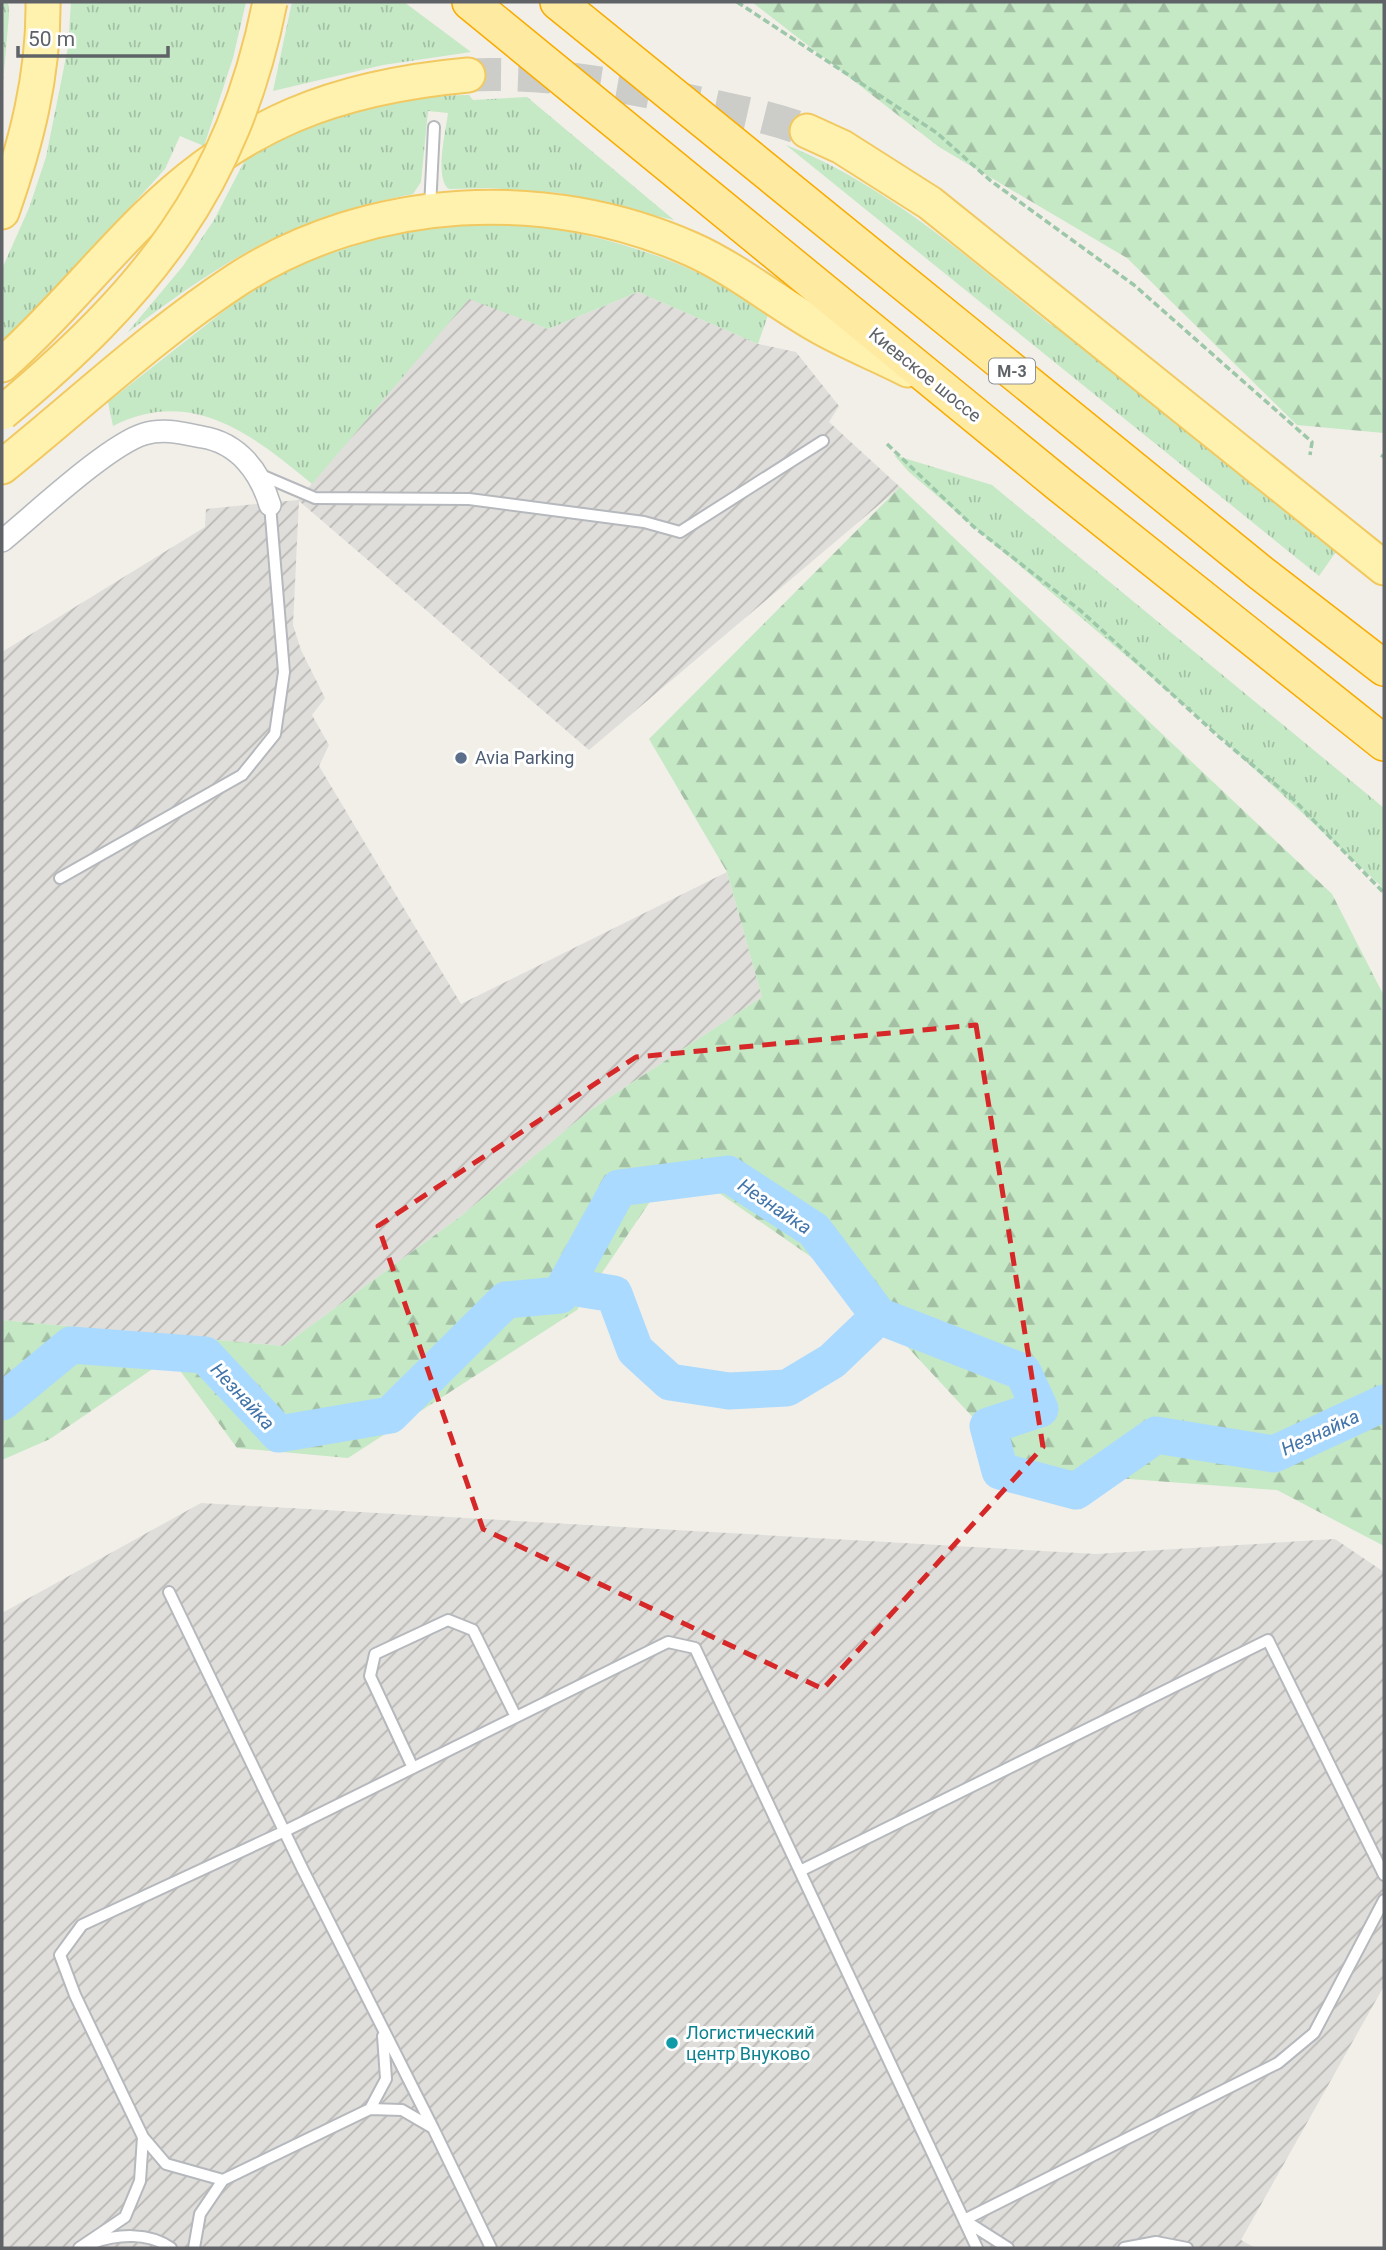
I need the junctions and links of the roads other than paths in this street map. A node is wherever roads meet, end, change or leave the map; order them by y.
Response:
1 (43, 2) edge
2 (270, 2) edge
3 (470, 2) edge
4 (558, 2) edge
5 (468, 75) tunnel mouth
6 (434, 127) dead end
7 (807, 131) tunnel mouth
8 (430, 211) junction
9 (2, 212) edge
10 (2, 365) edge
11 (933, 381) junction
12 (2, 413) edge
13 (823, 440) dead end
14 (2, 467) edge
15 (258, 474) junction
16 (270, 505) joint
17 (2, 541) edge
18 (1384, 568) edge
19 (1384, 668) edge
20 (1384, 743) edge
21 (60, 878) dead end
22 (169, 1592) dead end
23 (516, 1717) junction
24 (413, 1768) junction
25 (285, 1831) junction
26 (800, 1871) junction
27 (1384, 1875) edge
28 (1384, 1900) edge
29 (383, 2029) junction
30 (370, 2109) junction
31 (433, 2127) junction
32 (143, 2137) junction
33 (223, 2180) junction
34 (964, 2220) junction
35 (79, 2248) edge
36 (171, 2248) edge
37 (194, 2248) edge
38 (491, 2248) edge
39 (977, 2248) edge
40 (1008, 2248) edge
41 (1124, 2248) edge
42 (1187, 2248) edge

1 - 9 main road
2 - 12 main road, bridge
3 - 11 highway, Киевское шоссе
4 - 19 highway, М-3
5 - 10 main road
6 - 8 lane
7 - 18 main road
8 - 11 main road
8 - 14 main road
11 - 20 highway, Киевское шоссе
13 - 15 lane
15 - 16 street
15 - 17 street
16 - 21 lane
22 - 25 lane
23 - 24 lane
23 - 24 lane
23 - 26 lane
24 - 25 lane
25 - 29 lane
25 - 32 lane
26 - 27 lane
26 - 34 lane
28 - 34 lane
29 - 30 lane
29 - 31 lane
30 - 31 lane
30 - 33 lane
31 - 38 lane
32 - 33 lane
32 - 35 lane
33 - 37 lane
34 - 39 lane
34 - 40 lane
35 - 36 lane
41 - 42 lane

